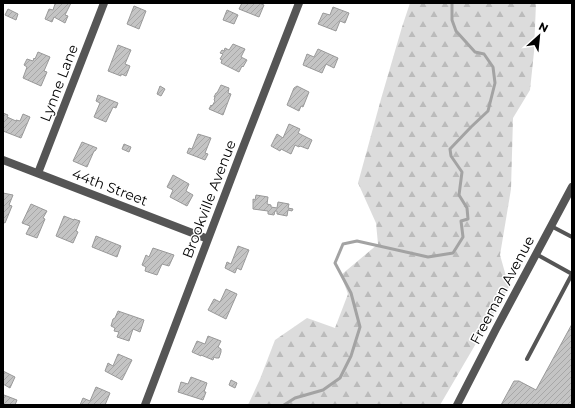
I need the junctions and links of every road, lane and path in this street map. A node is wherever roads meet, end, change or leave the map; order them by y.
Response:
1 (104, 3) edge
2 (299, 3) edge
3 (3, 160) edge
4 (38, 173) junction
5 (572, 187) edge
6 (551, 226) junction
7 (572, 237) edge
8 (208, 239) junction
9 (536, 254) junction
10 (572, 274) edge
11 (527, 359) dead end
12 (145, 405) edge
13 (457, 405) edge

1 - 4 street, Lynne Lane
2 - 8 street, Brookville Avenue
3 - 4 street, 44th Street
4 - 8 street, 44th Street
5 - 6 street, Freeman Avenue
6 - 7 lane
6 - 9 street, Freeman Avenue
8 - 12 street, Brookville Avenue
9 - 10 lane
9 - 13 street, Freeman Avenue
10 - 11 lane

